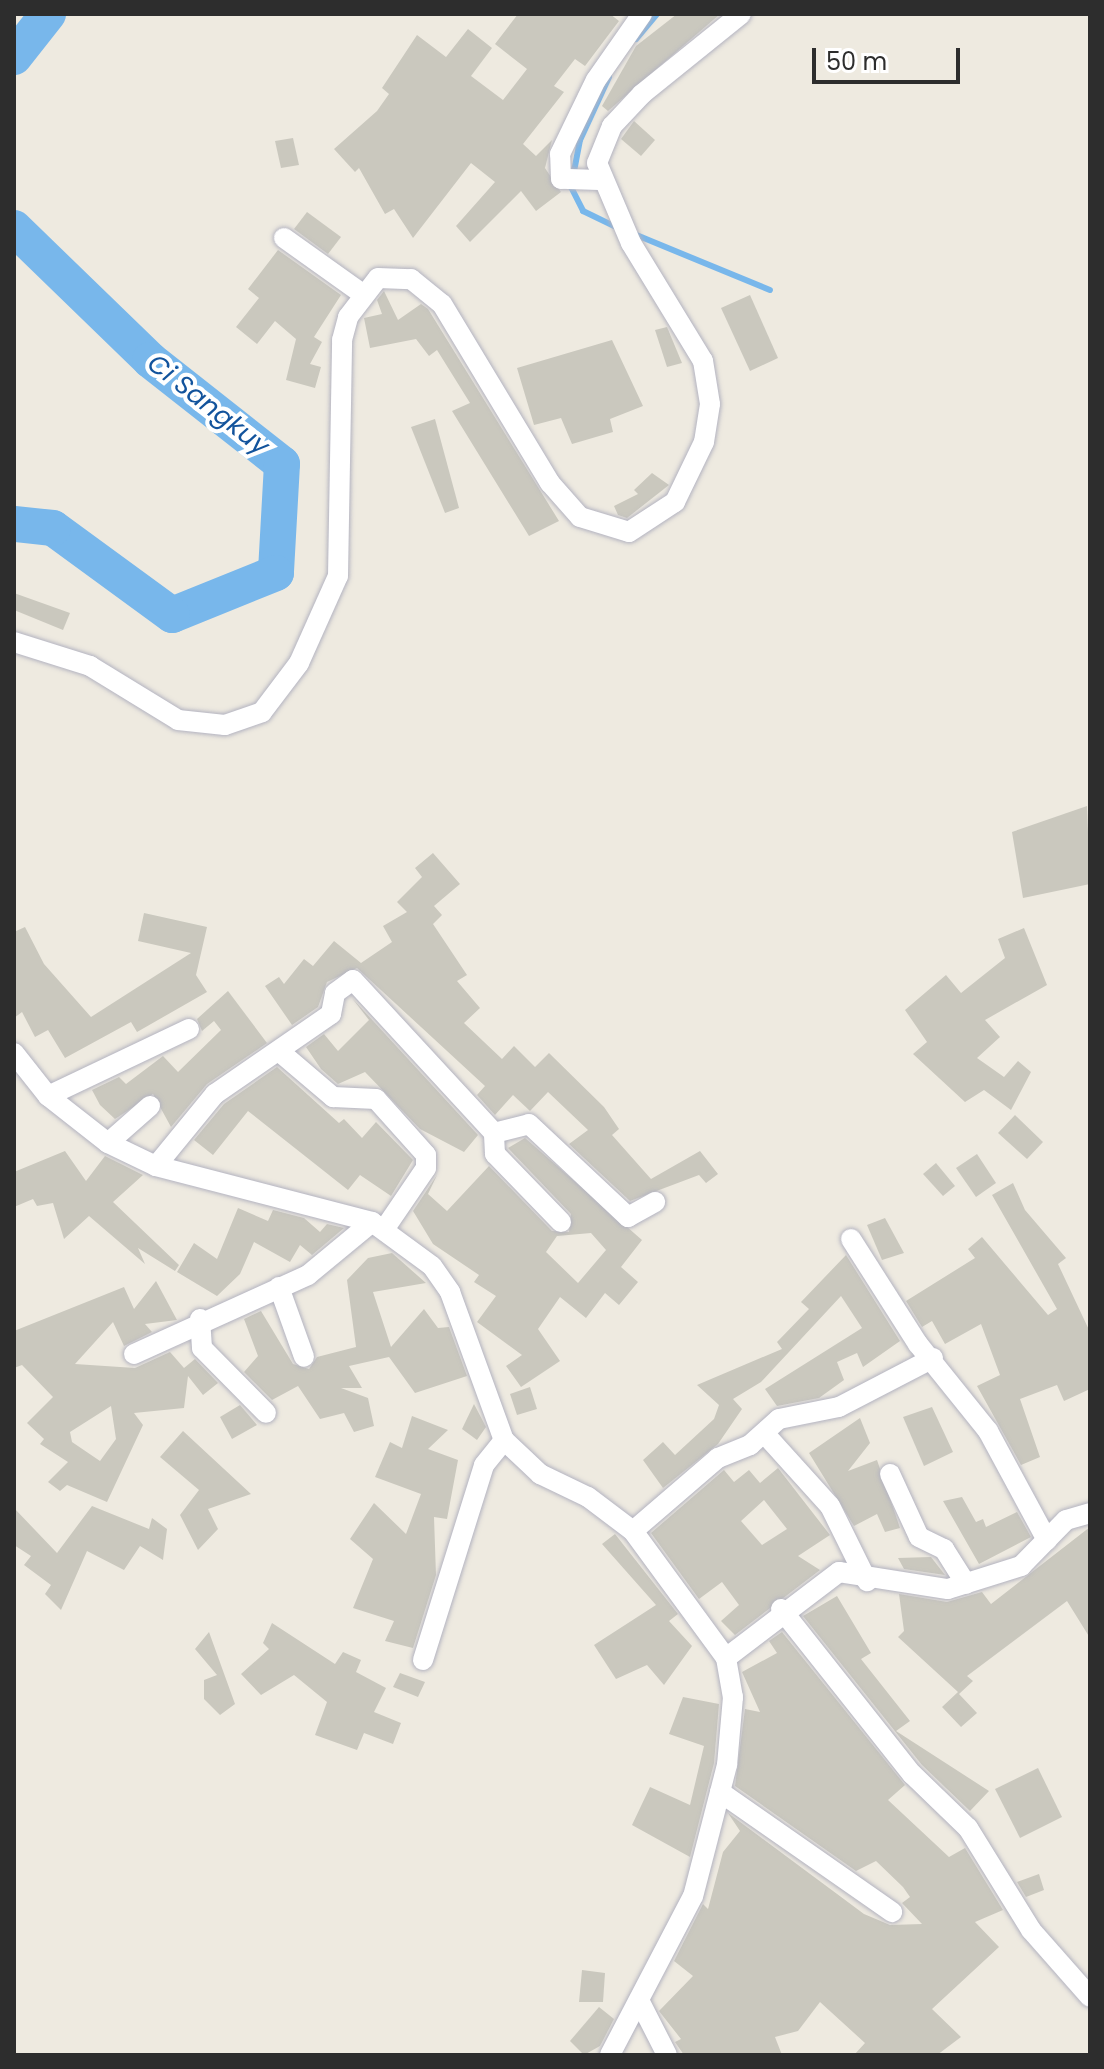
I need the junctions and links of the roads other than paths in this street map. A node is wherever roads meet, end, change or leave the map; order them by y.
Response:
1 (642, 14) edge
2 (741, 14) edge
3 (581, 181) junction
4 (284, 238) dead end
5 (364, 295) junction
6 (14, 642) edge
7 (189, 1029) dead end
8 (280, 1052) junction
9 (14, 1053) edge
10 (48, 1096) junction
11 (150, 1106) dead end
12 (494, 1133) junction
13 (108, 1143) junction
14 (156, 1166) junction
15 (655, 1202) dead end
16 (561, 1222) dead end
17 (379, 1225) junction
18 (851, 1239) dead end
19 (279, 1287) junction
20 (200, 1319) junction
21 (134, 1354) dead end
22 (304, 1357) dead end
23 (933, 1358) junction
24 (266, 1413) dead end
25 (764, 1433) junction
26 (504, 1440) junction
27 (890, 1474) dead end
28 (1090, 1513) edge
29 (633, 1531) junction
30 (1047, 1540) junction
31 (867, 1581) junction
32 (966, 1584) junction
33 (781, 1609) junction
34 (726, 1658) junction
35 (423, 1660) dead end
36 (720, 1792) junction
37 (892, 1912) dead end
38 (1090, 1997) edge
39 (641, 2004) junction
40 (610, 2055) edge
41 (667, 2055) edge

1 - 3 street
2 - 3 street
3 - 5 street
4 - 5 street
5 - 6 street
7 - 10 street
8 - 12 street
8 - 14 street
8 - 17 street
9 - 10 street
10 - 13 street
11 - 13 street
12 - 15 street
12 - 16 street
13 - 14 street
14 - 17 street
17 - 19 street
17 - 26 street
18 - 23 street
19 - 20 street
19 - 22 street
20 - 21 street
20 - 24 street
23 - 25 street
23 - 30 street
25 - 29 street
25 - 31 street
26 - 29 street
26 - 35 street
27 - 32 street
28 - 30 street
29 - 34 street
30 - 32 street
31 - 32 street
31 - 33 street
33 - 34 street
33 - 38 street
34 - 36 street
36 - 37 street
36 - 39 street
39 - 40 street
39 - 41 street

